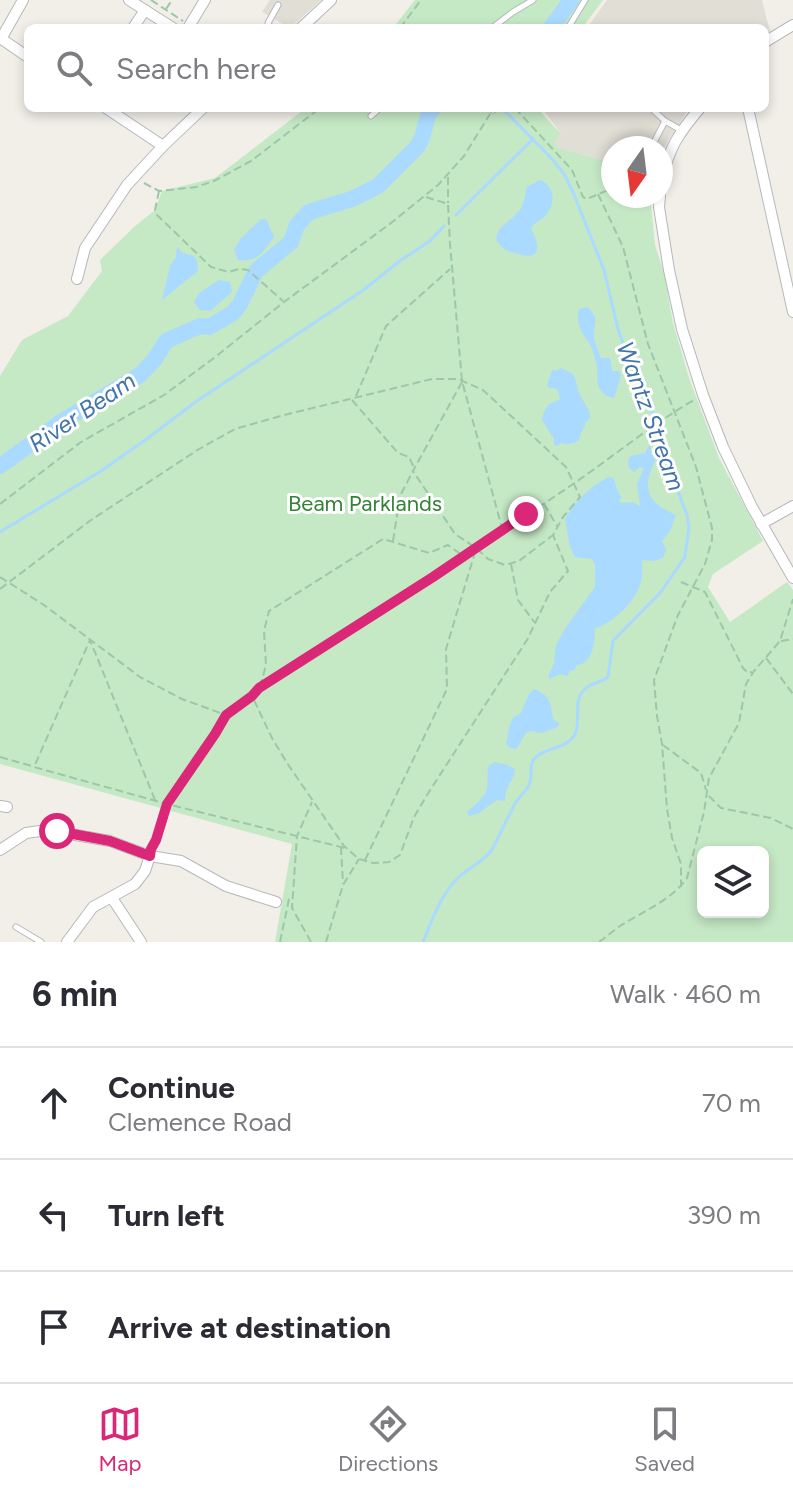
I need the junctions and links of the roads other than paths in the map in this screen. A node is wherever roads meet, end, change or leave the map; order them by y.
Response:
1 (23, 0) edge
2 (129, 0) edge
3 (205, 0) edge
4 (331, 0) edge
5 (533, 0) edge
6 (585, 0) edge
7 (148, 5) edge
8 (278, 5) dead end
9 (136, 24) edge
10 (169, 24) edge
11 (191, 24) edge
12 (269, 24) edge
13 (305, 24) edge
14 (497, 24) edge
15 (570, 24) edge
16 (793, 25) edge
17 (0, 39) edge
18 (769, 40) edge
19 (24, 54) edge
20 (112, 112) edge
21 (199, 112) edge
22 (376, 112) edge
23 (655, 112) edge
24 (697, 112) edge
25 (749, 112) edge
26 (371, 116) dead end
27 (665, 121) junction
28 (681, 130) junction
29 (657, 136) edge
30 (673, 145) edge
31 (163, 146) junction
32 (659, 208) edge
33 (77, 279) dead end
34 (793, 312) edge
35 (793, 506) edge
36 (761, 524) junction
37 (793, 578) edge
38 (0, 850) edge
39 (150, 856) junction
40 (112, 898) junction
41 (276, 902) dead end
42 (16, 927) dead end
43 (41, 942) edge
44 (67, 942) edge
45 (141, 942) edge

1 - 17 street
2 - 7 street
3 - 11 street
4 - 13 street
5 - 14 lane
6 - 15 lane
7 - 9 street
7 - 10 street
8 - 12 lane
16 - 18 street
17 - 19 street
20 - 31 street
21 - 31 street
22 - 26 lane
23 - 27 lane
24 - 28 street
25 - 34 street
27 - 28 lane
27 - 29 lane
28 - 30 street
31 - 33 street
32 - 36 street
35 - 36 street
36 - 37 street
38 - 39 street
39 - 40 street
39 - 41 street
40 - 44 street
40 - 45 street
42 - 43 lane

